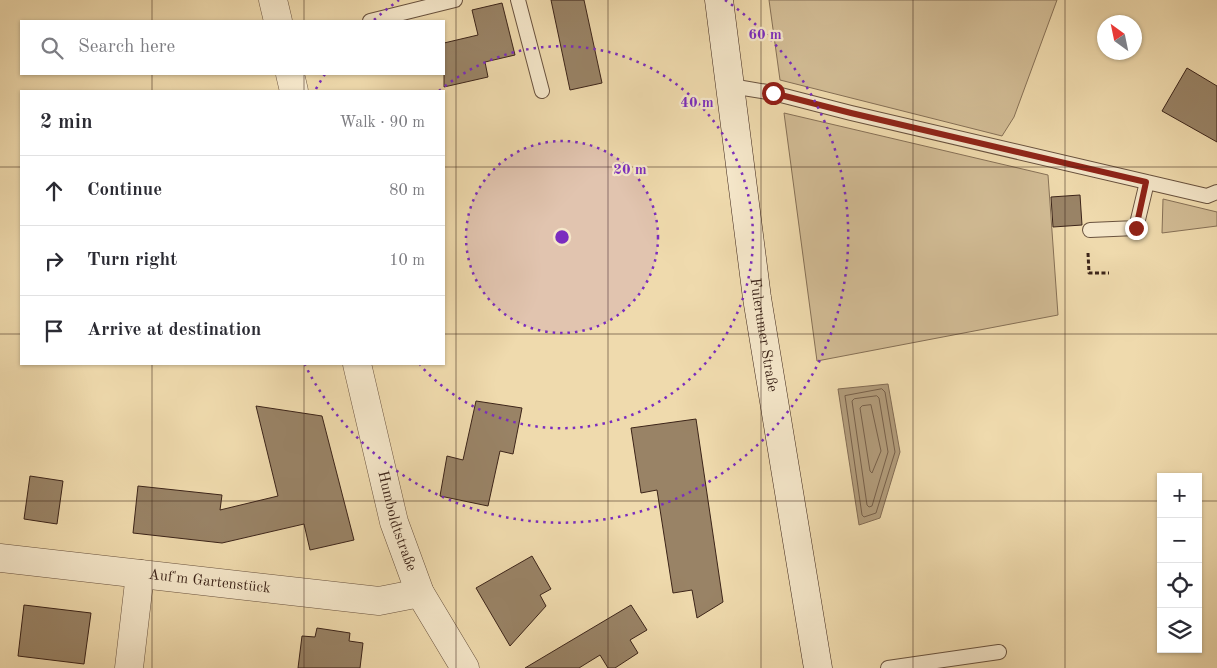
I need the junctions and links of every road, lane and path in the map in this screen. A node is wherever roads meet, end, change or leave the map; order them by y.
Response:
1 (273, 0) edge
2 (455, 0) edge
3 (518, 0) edge
4 (719, 0) edge
5 (278, 20) edge
6 (374, 20) edge
7 (290, 75) edge
8 (731, 86) junction
9 (294, 90) edge
10 (542, 91) dead end
11 (1146, 182) junction
12 (1217, 192) edge
13 (1090, 230) dead end
14 (1088, 256) dead end
15 (1109, 273) dead end
16 (357, 365) edge
17 (0, 558) edge
18 (140, 574) junction
19 (420, 593) junction
20 (999, 652) dead end
21 (130, 668) edge
22 (465, 668) edge
23 (818, 668) edge
24 (888, 668) edge

1 - 5 street
2 - 6 lane
3 - 10 lane
4 - 8 street, Fulerumer Straße
7 - 9 street
8 - 11 lane
8 - 23 street, Fulerumer Straße
11 - 12 lane
11 - 13 lane
14 - 15 path
16 - 19 street, Humboldtstraße
17 - 18 street, Auf'm Gartenstück
18 - 19 street, Auf'm Gartenstück
18 - 21 street
19 - 22 street, Humboldtstraße
20 - 24 lane

